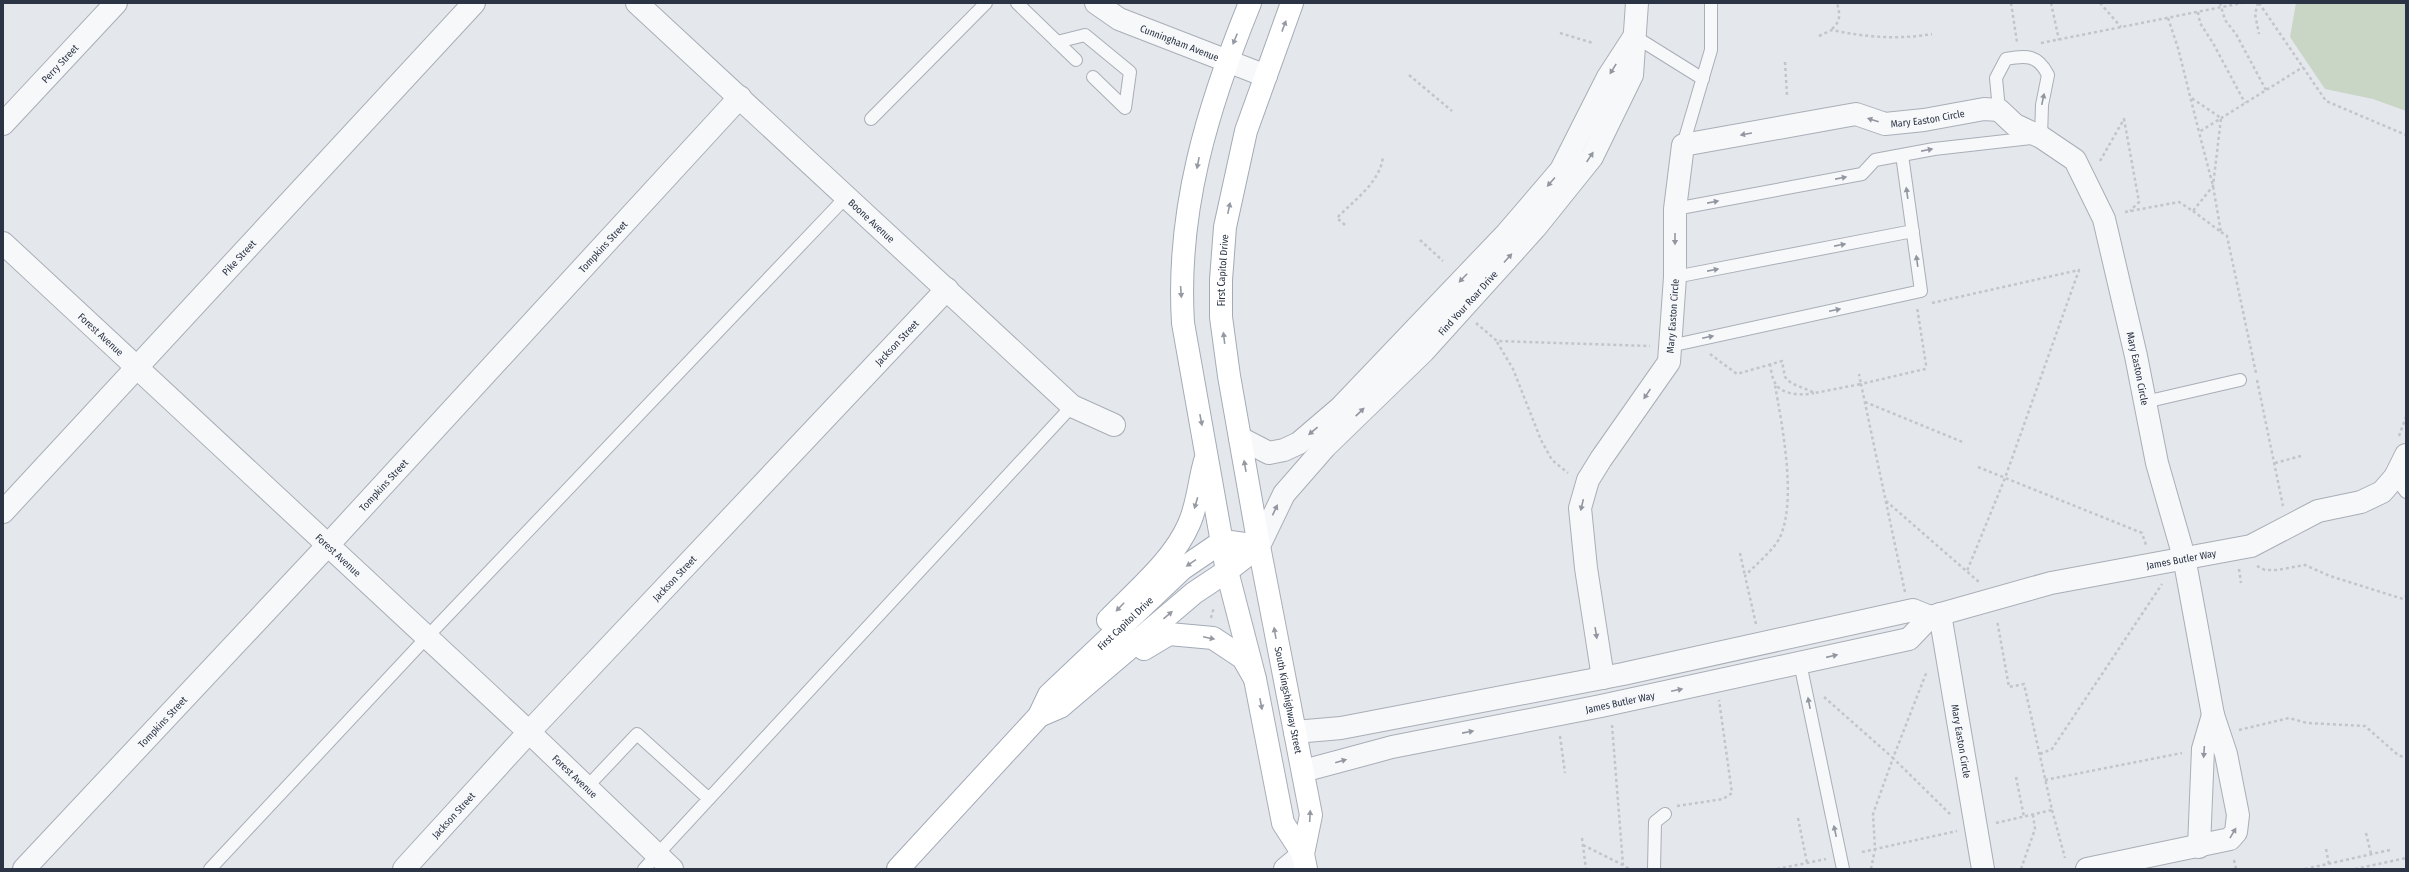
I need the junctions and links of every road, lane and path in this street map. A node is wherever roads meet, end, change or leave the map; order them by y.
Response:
1 (116, 3) edge
2 (474, 3) edge
3 (637, 3) edge
4 (986, 3) edge
5 (1017, 3) edge
6 (1096, 3) edge
7 (1250, 3) edge
8 (1292, 3) edge
9 (1637, 3) edge
10 (1711, 3) edge
11 (1837, 3) edge
12 (2011, 3) edge
13 (2051, 3) edge
14 (2100, 3) edge
15 (2220, 3) edge
16 (2242, 3) edge
17 (2259, 3) edge
18 (2220, 7) junction
19 (2198, 12) junction
20 (2168, 18) junction
21 (2122, 27) junction
22 (1832, 30) junction
23 (1560, 34) dead end
24 (1932, 34) dead end
25 (2259, 34) dead end
26 (1634, 36) junction
27 (1819, 36) dead end
28 (2059, 40) junction
29 (1057, 42) junction
30 (1593, 43) dead end
31 (2041, 43) dead end
32 (2020, 56) junction
33 (1076, 60) dead end
34 (1227, 60) junction
35 (1785, 62) dead end
36 (2303, 67) junction
37 (1409, 75) dead end
38 (1266, 76) junction
39 (1093, 77) dead end
40 (1703, 79) junction
41 (2266, 90) junction
42 (1787, 95) dead end
43 (2190, 96) junction
44 (740, 97) junction
45 (2244, 104) junction
46 (1999, 110) junction
47 (1452, 111) dead end
48 (2221, 118) junction
49 (871, 119) dead end
50 (3, 124) edge
51 (2199, 132) junction
52 (2406, 135) edge
53 (2041, 138) junction
54 (1684, 145) junction
55 (1902, 155) junction
56 (1382, 156) dead end
57 (2098, 163) dead end
58 (2212, 186) junction
59 (847, 196) junction
60 (1675, 209) junction
61 (2130, 211) junction
62 (2193, 211) junction
63 (2125, 212) dead end
64 (1345, 225) dead end
65 (1913, 231) junction
66 (1420, 240) dead end
67 (3, 243) edge
68 (1443, 261) dead end
69 (1674, 277) junction
70 (947, 289) junction
71 (1915, 292) junction
72 (1917, 307) junction
73 (1476, 323) dead end
74 (1693, 340) junction
75 (1497, 341) junction
76 (1670, 346) junction
77 (1770, 364) junction
78 (136, 368) junction
79 (1859, 374) dead end
80 (2240, 380) dead end
81 (1861, 384) junction
82 (1775, 385) junction
83 (1815, 393) junction
84 (1865, 402) junction
85 (2145, 402) junction
86 (1072, 406) junction
87 (2406, 417) edge
88 (1114, 425) dead end
89 (1240, 438) junction
90 (1965, 443) dead end
91 (2402, 446) edge
92 (1208, 452) junction
93 (2301, 456) dead end
94 (2274, 463) dead end
95 (1978, 467) dead end
96 (2005, 478) junction
97 (2400, 484) edge
98 (1587, 488) junction
99 (1886, 501) junction
100 (3, 512) edge
101 (1223, 541) junction
102 (328, 545) junction
103 (2146, 545) dead end
104 (1259, 546) junction
105 (1740, 553) dead end
106 (2184, 557) junction
107 (2251, 564) dead end
108 (1227, 571) junction
109 (1967, 571) junction
110 (1745, 576) junction
111 (2164, 582) dead end
112 (1982, 585) dead end
113 (2406, 596) edge
114 (1214, 604) dead end
115 (1909, 612) junction
116 (1935, 616) junction
117 (1996, 616) dead end
118 (1210, 624) dead end
119 (427, 637) junction
120 (1761, 644) junction
121 (1928, 668) dead end
122 (1802, 671) junction
123 (1603, 678) junction
124 (1256, 679) junction
125 (1716, 681) junction
126 (1087, 684) junction
127 (1049, 695) junction
128 (1610, 704) junction
129 (1557, 715) junction
130 (1039, 716) junction
131 (529, 732) junction
132 (1295, 732) junction
133 (2212, 733) junction
134 (2040, 754) junction
135 (1894, 758) junction
136 (2406, 758) edge
137 (1303, 772) junction
138 (1565, 773) dead end
139 (2016, 777) dead end
140 (2045, 780) junction
141 (586, 788) junction
142 (709, 799) junction
143 (2052, 810) junction
144 (1665, 814) joint
145 (2033, 815) junction
146 (2024, 817) junction
147 (1798, 818) dead end
148 (1954, 818) dead end
149 (1992, 824) dead end
150 (1965, 829) dead end
151 (2366, 833) dead end
152 (1582, 838) dead end
153 (1583, 845) junction
154 (2199, 847) junction
155 (1875, 849) junction
156 (2326, 849) dead end
157 (2390, 850) dead end
158 (1862, 852) dead end
159 (2371, 854) junction
160 (1828, 858) dead end
161 (2065, 858) dead end
162 (2406, 858) edge
163 (1305, 862) edge
164 (1807, 863) junction
165 (658, 864) edge
166 (2329, 864) junction
167 (1623, 865) junction
168 (24, 869) edge
169 (210, 869) edge
170 (404, 869) edge
171 (898, 869) edge
172 (1286, 869) edge
173 (1586, 869) edge
174 (1629, 869) edge
175 (1654, 869) edge
176 (1777, 869) edge
177 (1843, 869) edge
178 (1871, 869) edge
179 (1983, 869) edge
180 (2021, 869) edge
181 (2087, 869) edge
182 (2305, 869) edge
183 (2355, 869) edge

1 - 50 street, Perry Street
2 - 78 street, Pike Street
3 - 44 street, Boone Avenue
4 - 49 lane
5 - 29 lane
6 - 34 street, Cunningham Avenue
7 -> 34 main road
38 -> 8 main road, First Capitol Drive
9 - 26 street, Find Your Roar Drive
10 - 40 lane
11 - 22 path
12 - 32 path
13 - 28 path
14 - 21 path
15 - 18 path
16 - 18 path
17 - 25 path
17 - 36 path
18 - 19 path
18 - 41 path
19 - 20 path
19 - 45 path
20 - 21 path
20 - 43 path
21 - 28 path
22 - 24 path
22 - 27 path
23 - 30 path
26 - 40 lane
26 -> 89 street, Find Your Roar Drive
104 -> 26 street, Find Your Roar Drive
28 - 31 path
29 - 33 lane
29 - 39 lane
32 - 46 lane
53 -> 32 lane
34 - 38 street, Cunningham Avenue
34 -> 92 main road
35 - 42 path
36 - 41 path
36 - 52 path
37 - 47 path
89 -> 38 main road, First Capitol Drive
40 - 54 lane
41 - 45 path
43 - 48 path
43 - 51 path
44 - 59 street, Boone Avenue
44 - 102 street, Tompkins Street
45 - 48 path
46 - 53 street, Mary Easton Circle
46 -> 54 street, Mary Easton Circle
48 - 51 path
48 - 58 path
51 - 58 path
55 -> 53 lane
53 - 85 street, Mary Easton Circle
54 - 60 street, Mary Easton Circle
60 -> 55 lane
65 -> 55 lane
56 - 64 path
57 - 61 path
58 - 62 path
58 - 62 path
59 - 70 street, Boone Avenue
59 - 119 lane
60 -> 69 street, Mary Easton Circle
61 - 62 path
61 - 63 path
69 -> 65 lane
71 -> 65 lane
66 - 68 path
67 - 78 street, Forest Avenue
69 - 76 street, Mary Easton Circle
70 - 86 street, Boone Avenue
70 - 131 street, Jackson Street
71 - 72 path
74 -> 71 lane
72 - 81 path
72 - 96 path
73 - 75 path
74 - 76 lane
74 - 77 path
75 - 76 path
75 - 98 path
76 -> 98 street, Mary Easton Circle
77 - 82 path
77 - 83 path
78 - 100 street, Pike Street
78 - 102 street, Forest Avenue
79 - 81 path
80 - 85 lane
81 - 83 path
81 - 84 path
82 - 83 path
82 - 110 path
84 - 90 path
84 - 99 path
85 - 106 street, Mary Easton Circle
86 - 88 street, Boone Avenue
86 - 142 lane
87 - 91 path
104 -> 89 main road, First Capitol Drive
91 - 97 street, James Butler Way
92 - 101 main road
92 -> 127 main road
93 - 94 path
95 - 96 path
96 - 103 path
96 - 109 path
97 - 106 street, James Butler Way
98 -> 123 street, Mary Easton Circle
99 - 109 path
99 - 115 path
101 - 104 main road
101 - 108 main road
101 -> 127 main road, First Capitol Drive
102 - 119 street, Forest Avenue
102 - 168 street, Tompkins Street
104 - 108 main road, First Capitol Drive
132 -> 104 main road, South Kingshighway Street
105 - 110 path
106 - 116 street, James Butler Way
106 - 133 street, Mary Easton Circle
107 - 113 path
108 - 124 main road
126 -> 108 main road, First Capitol Drive
109 - 112 path
110 - 120 path
111 - 134 path
114 - 118 path
115 - 116 street
115 - 120 street
122 -> 116 street, James Butler Way
116 - 179 street, Mary Easton Circle
117 - 134 path
119 - 131 street, Forest Avenue
119 - 169 lane
120 - 123 street
121 - 135 path
122 - 125 street, James Butler Way
122 - 135 path
177 -> 122 lane
123 - 132 street
126 -> 124 main road
124 -> 163 main road
128 -> 125 street, James Butler Way
125 - 144 path
126 - 130 main road, First Capitol Drive
127 - 130 main road, First Capitol Drive
128 - 129 street, James Butler Way
128 - 167 path
137 -> 129 street, James Butler Way
129 - 138 path
130 - 171 main road, First Capitol Drive
131 - 141 street, Forest Avenue
131 - 170 street, Jackson Street
132 - 137 main road, South Kingshighway Street
133 - 136 path
133 - 140 path
133 -> 154 street, Mary Easton Circle
154 -> 133 street, Mary Easton Circle
134 - 140 path
135 - 148 path
135 - 155 path
163 -> 137 main road, South Kingshighway Street
139 - 146 path
140 - 143 path
141 - 142 lane
141 - 165 street, Forest Avenue
142 - 165 lane
143 - 145 path
143 - 161 path
144 - 175 lane
145 - 146 path
145 - 180 path
146 - 149 path
147 - 164 path
150 - 155 path
151 - 159 path
152 - 153 path
153 - 167 path
153 - 173 path
154 - 181 street, Mary Easton Circle
155 - 158 path
155 - 178 path
156 - 166 path
157 - 159 path
159 - 166 path
160 - 164 path
162 - 183 path
163 - 172 street
164 - 176 path
166 - 182 path
167 - 174 path

